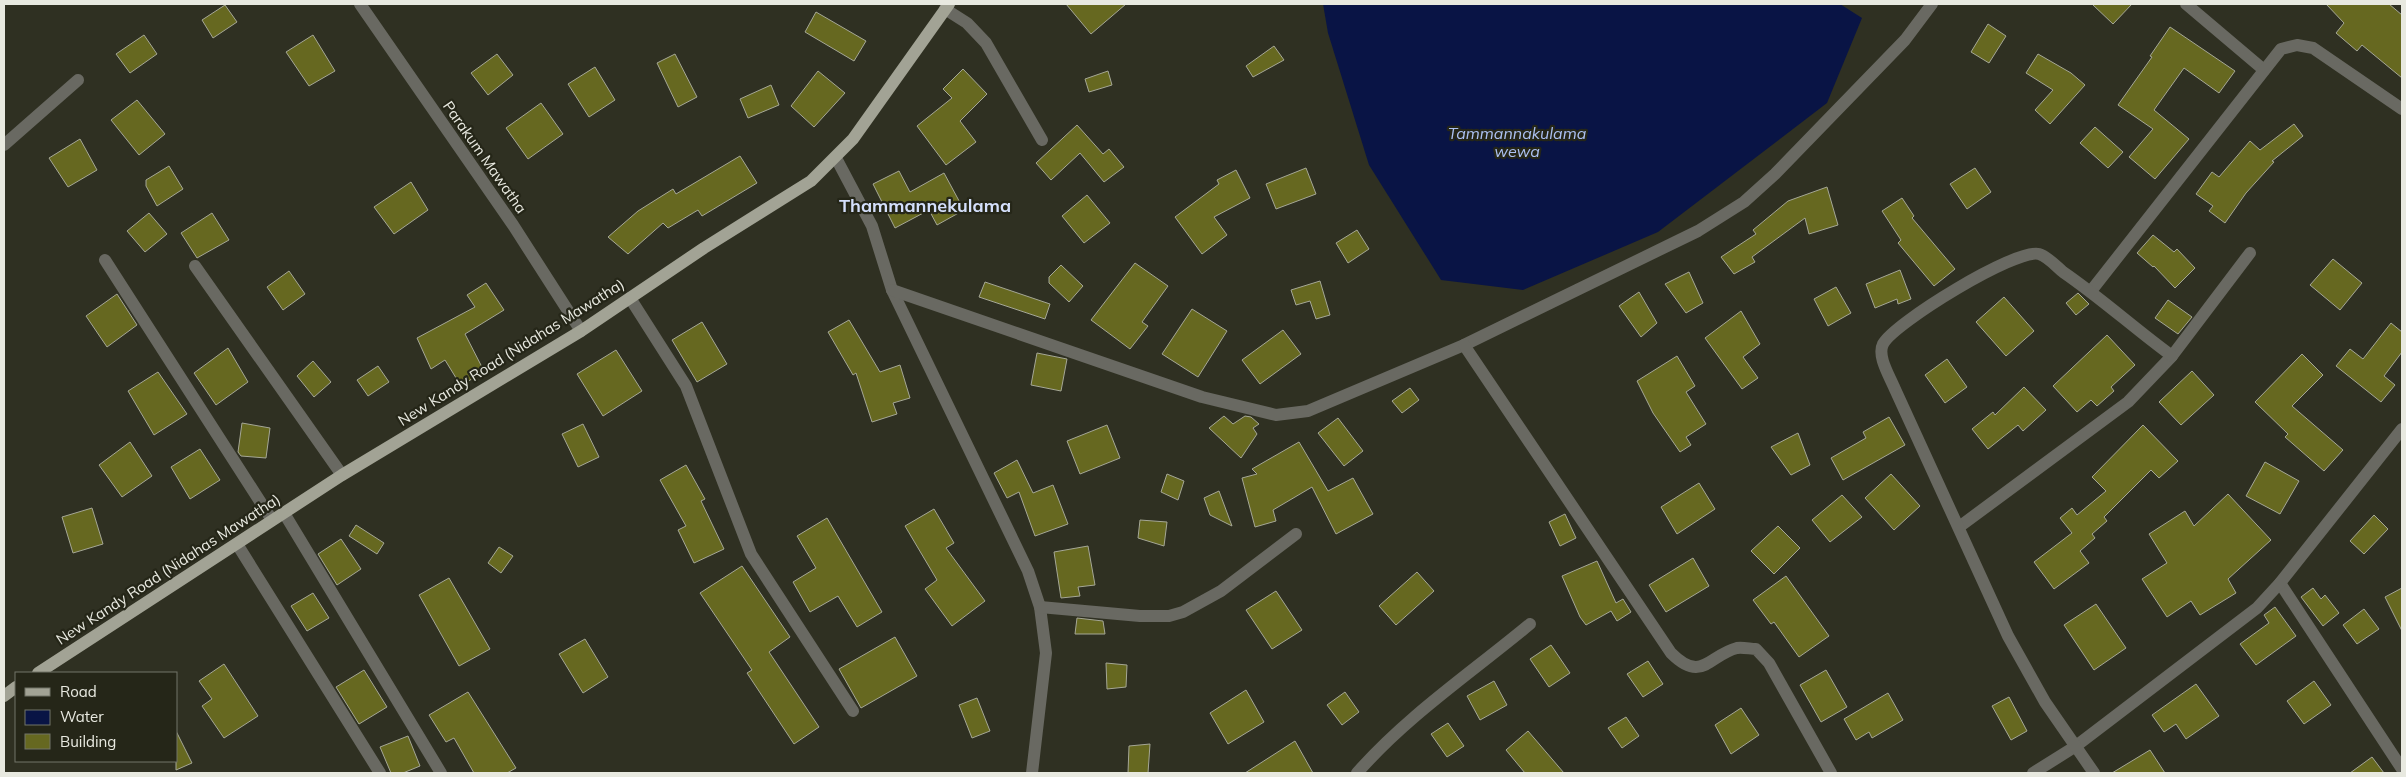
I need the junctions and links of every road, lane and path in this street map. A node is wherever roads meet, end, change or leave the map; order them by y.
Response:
1 (360, 4) edge
2 (2186, 4) edge
3 (1927, 5) edge
4 (947, 7) edge
5 (2264, 70) junction
6 (78, 80) dead end
7 (2402, 109) edge
8 (1042, 140) dead end
9 (4, 145) edge
10 (836, 158) junction
11 (2250, 253) dead end
12 (105, 260) dead end
13 (195, 266) dead end
14 (892, 290) junction
15 (2091, 291) junction
16 (630, 298) junction
17 (581, 331) junction
18 (1464, 345) junction
19 (2172, 356) junction
20 (2402, 429) edge
21 (342, 476) junction
22 (284, 513) junction
23 (272, 520) junction
24 (1959, 527) junction
25 (1296, 534) dead end
26 (237, 544) junction
27 (2280, 583) junction
28 (1040, 607) junction
29 (1530, 624) dead end
30 (40, 672) edge
31 (15, 689) edge
32 (4, 696) edge
33 (853, 711) dead end
34 (2076, 746) junction
35 (2402, 769) edge
36 (380, 773) edge
37 (441, 773) edge
38 (1032, 773) edge
39 (1357, 773) edge
40 (1831, 773) edge
41 (2033, 773) edge
42 (2094, 773) edge

1 - 17 street, Parakum Mawatha
2 - 5 street
3 - 18 street
4 - 8 street
4 - 10 main road, New Kandy Road (Nidahas Mawatha)
5 - 7 street
5 - 15 street
6 - 9 street
10 - 14 street
10 - 16 main road, New Kandy Road (Nidahas Mawatha)
11 - 19 street
12 - 23 street
13 - 21 street
14 - 18 street
14 - 28 street
15 - 19 street
15 - 24 street
16 - 17 main road, New Kandy Road (Nidahas Mawatha)
16 - 33 street
17 - 21 main road, New Kandy Road (Nidahas Mawatha)
18 - 40 street
19 - 24 street
20 - 27 street
21 - 22 main road, New Kandy Road (Nidahas Mawatha)
22 - 23 main road, New Kandy Road (Nidahas Mawatha)
22 - 37 street
23 - 26 main road, New Kandy Road (Nidahas Mawatha)
24 - 34 street
25 - 28 street
26 - 30 main road, New Kandy Road (Nidahas Mawatha)
26 - 36 street
27 - 34 street
27 - 35 street
28 - 38 street
29 - 39 street
31 - 32 main road
34 - 41 street
34 - 42 street

